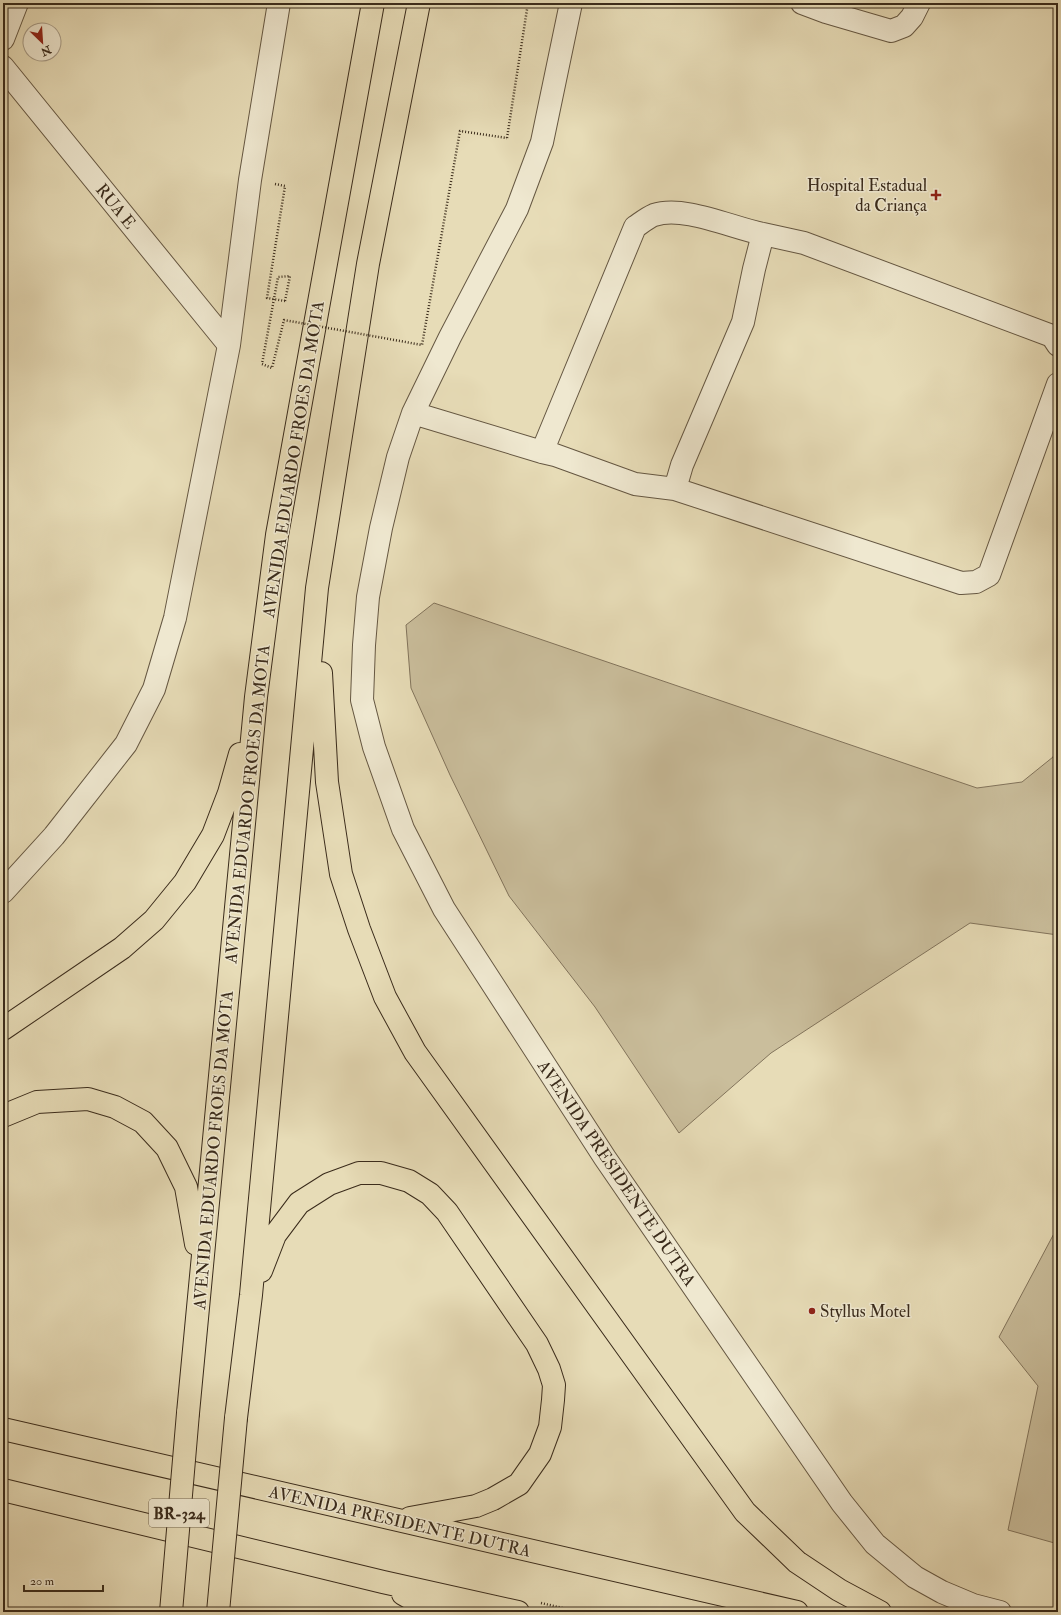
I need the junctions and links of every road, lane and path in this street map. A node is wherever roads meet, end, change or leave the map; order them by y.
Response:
1 (17, 3) edge
2 (279, 3) edge
3 (373, 3) edge
4 (419, 3) edge
5 (528, 3) edge
6 (571, 3) edge
7 (802, 3) edge
8 (919, 3) edge
9 (3, 39) edge
10 (3, 67) edge
11 (250, 180) junction
12 (763, 234) junction
13 (229, 344) junction
14 (1058, 345) edge
15 (1058, 384) edge
16 (413, 413) junction
17 (542, 452) junction
18 (675, 489) junction
19 (317, 588) junction
20 (256, 697) junction
21 (3, 892) edge
22 (3, 1029) edge
23 (3, 1116) edge
24 (201, 1273) junction
25 (251, 1295) junction
26 (3, 1429) edge
27 (3, 1490) edge
28 (399, 1520) junction
29 (383, 1582) junction
30 (171, 1612) edge
31 (218, 1612) edge
32 (435, 1612) edge
33 (518, 1612) edge
34 (797, 1612) edge
35 (880, 1612) edge
36 (1000, 1612) edge

1 - 9 street
2 - 11 street
3 - 20 highway, AVENIDA EDUARDO FROES DA MOTA
4 - 19 highway
5 - 11 path, bridge
6 - 16 street, AVENIDA PRESIDENTE DUTRA
7 - 8 street
10 - 13 street, RUA E
11 - 13 street
12 - 14 street
12 - 17 street
12 - 18 street
13 - 21 street
15 - 18 street
16 - 17 street
16 - 36 street, AVENIDA PRESIDENTE DUTRA
17 - 18 street
19 - 25 highway
19 - 35 highway
20 - 22 highway
20 - 24 highway, AVENIDA EDUARDO FROES DA MOTA
23 - 24 highway
24 - 30 highway, AVENIDA EDUARDO FROES DA MOTA / BR-324, bridge
25 - 28 highway
25 - 31 highway, BR-324, bridge
26 - 28 highway, AVENIDA PRESIDENTE DUTRA
27 - 29 highway
28 - 34 highway, AVENIDA PRESIDENTE DUTRA
29 - 32 highway
29 - 33 highway

